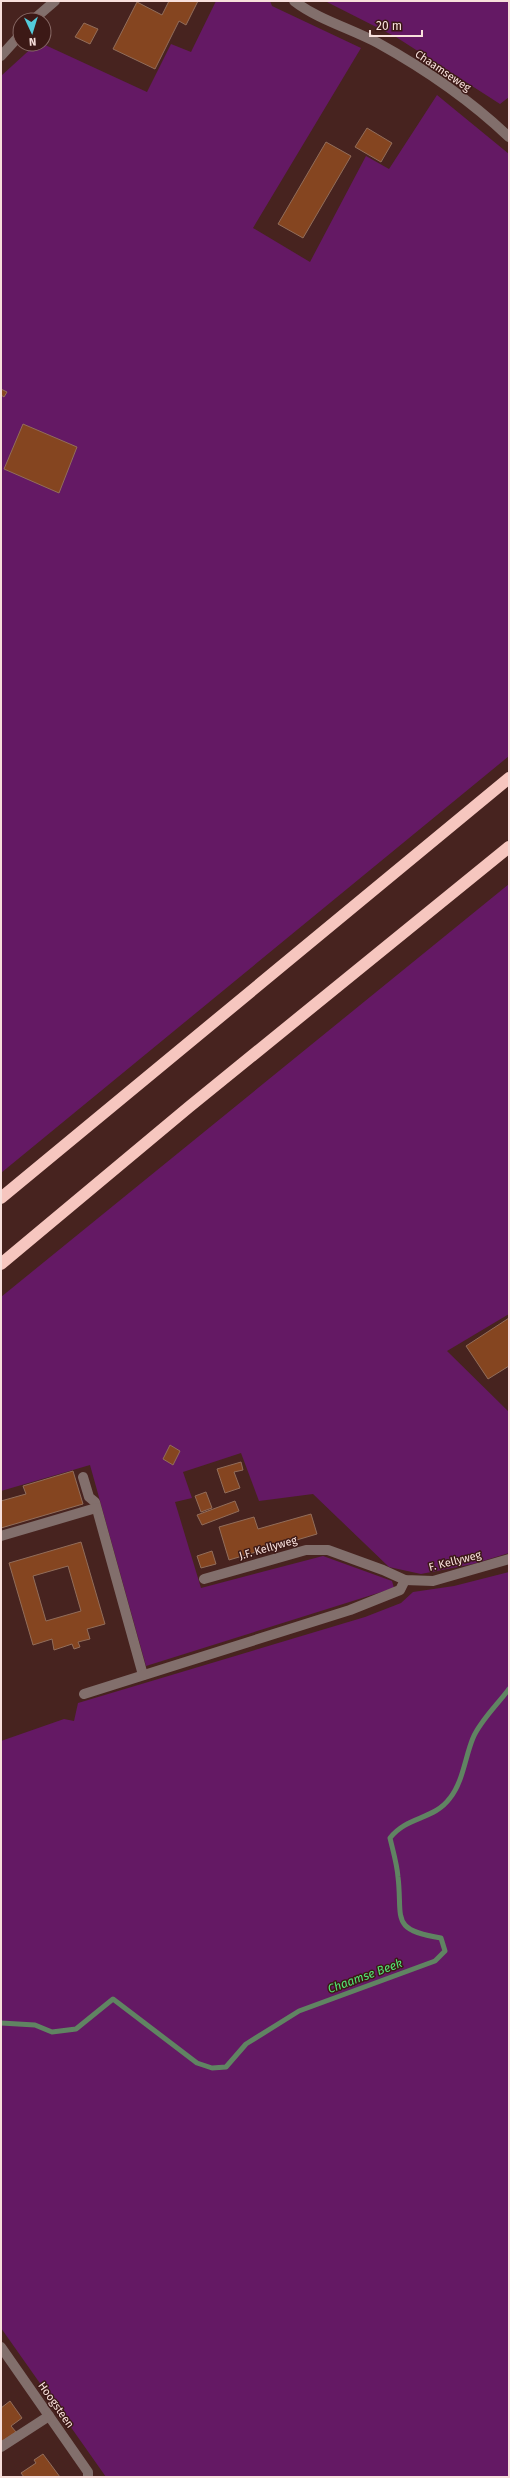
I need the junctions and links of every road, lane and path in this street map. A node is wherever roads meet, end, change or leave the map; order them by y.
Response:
1 (55, 1) edge
2 (294, 1) edge
3 (42, 12) edge
4 (12, 44) edge
5 (1, 56) edge
6 (509, 137) edge
7 (509, 778) edge
8 (509, 847) edge
9 (1, 1198) edge
10 (1, 1264) edge
11 (83, 1477) dead end
12 (96, 1508) junction
13 (1, 1536) edge
14 (509, 1559) edge
15 (204, 1579) dead end
16 (405, 1580) junction
17 (143, 1675) junction
18 (84, 1694) dead end
19 (1, 2347) edge
20 (49, 2416) junction
21 (1, 2447) edge
22 (88, 2477) edge

1 - 3 street
2 - 6 street, Chaamseweg
4 - 5 street
7 - 9 highway
8 - 10 highway
11 - 12 street
12 - 13 street
12 - 17 street
14 - 16 street, F. Kellyweg
15 - 16 street, J.F. Kellyweg
16 - 17 street
17 - 18 street
19 - 20 street, Hoogsteen
20 - 21 street
20 - 22 street, Hoogsteen

